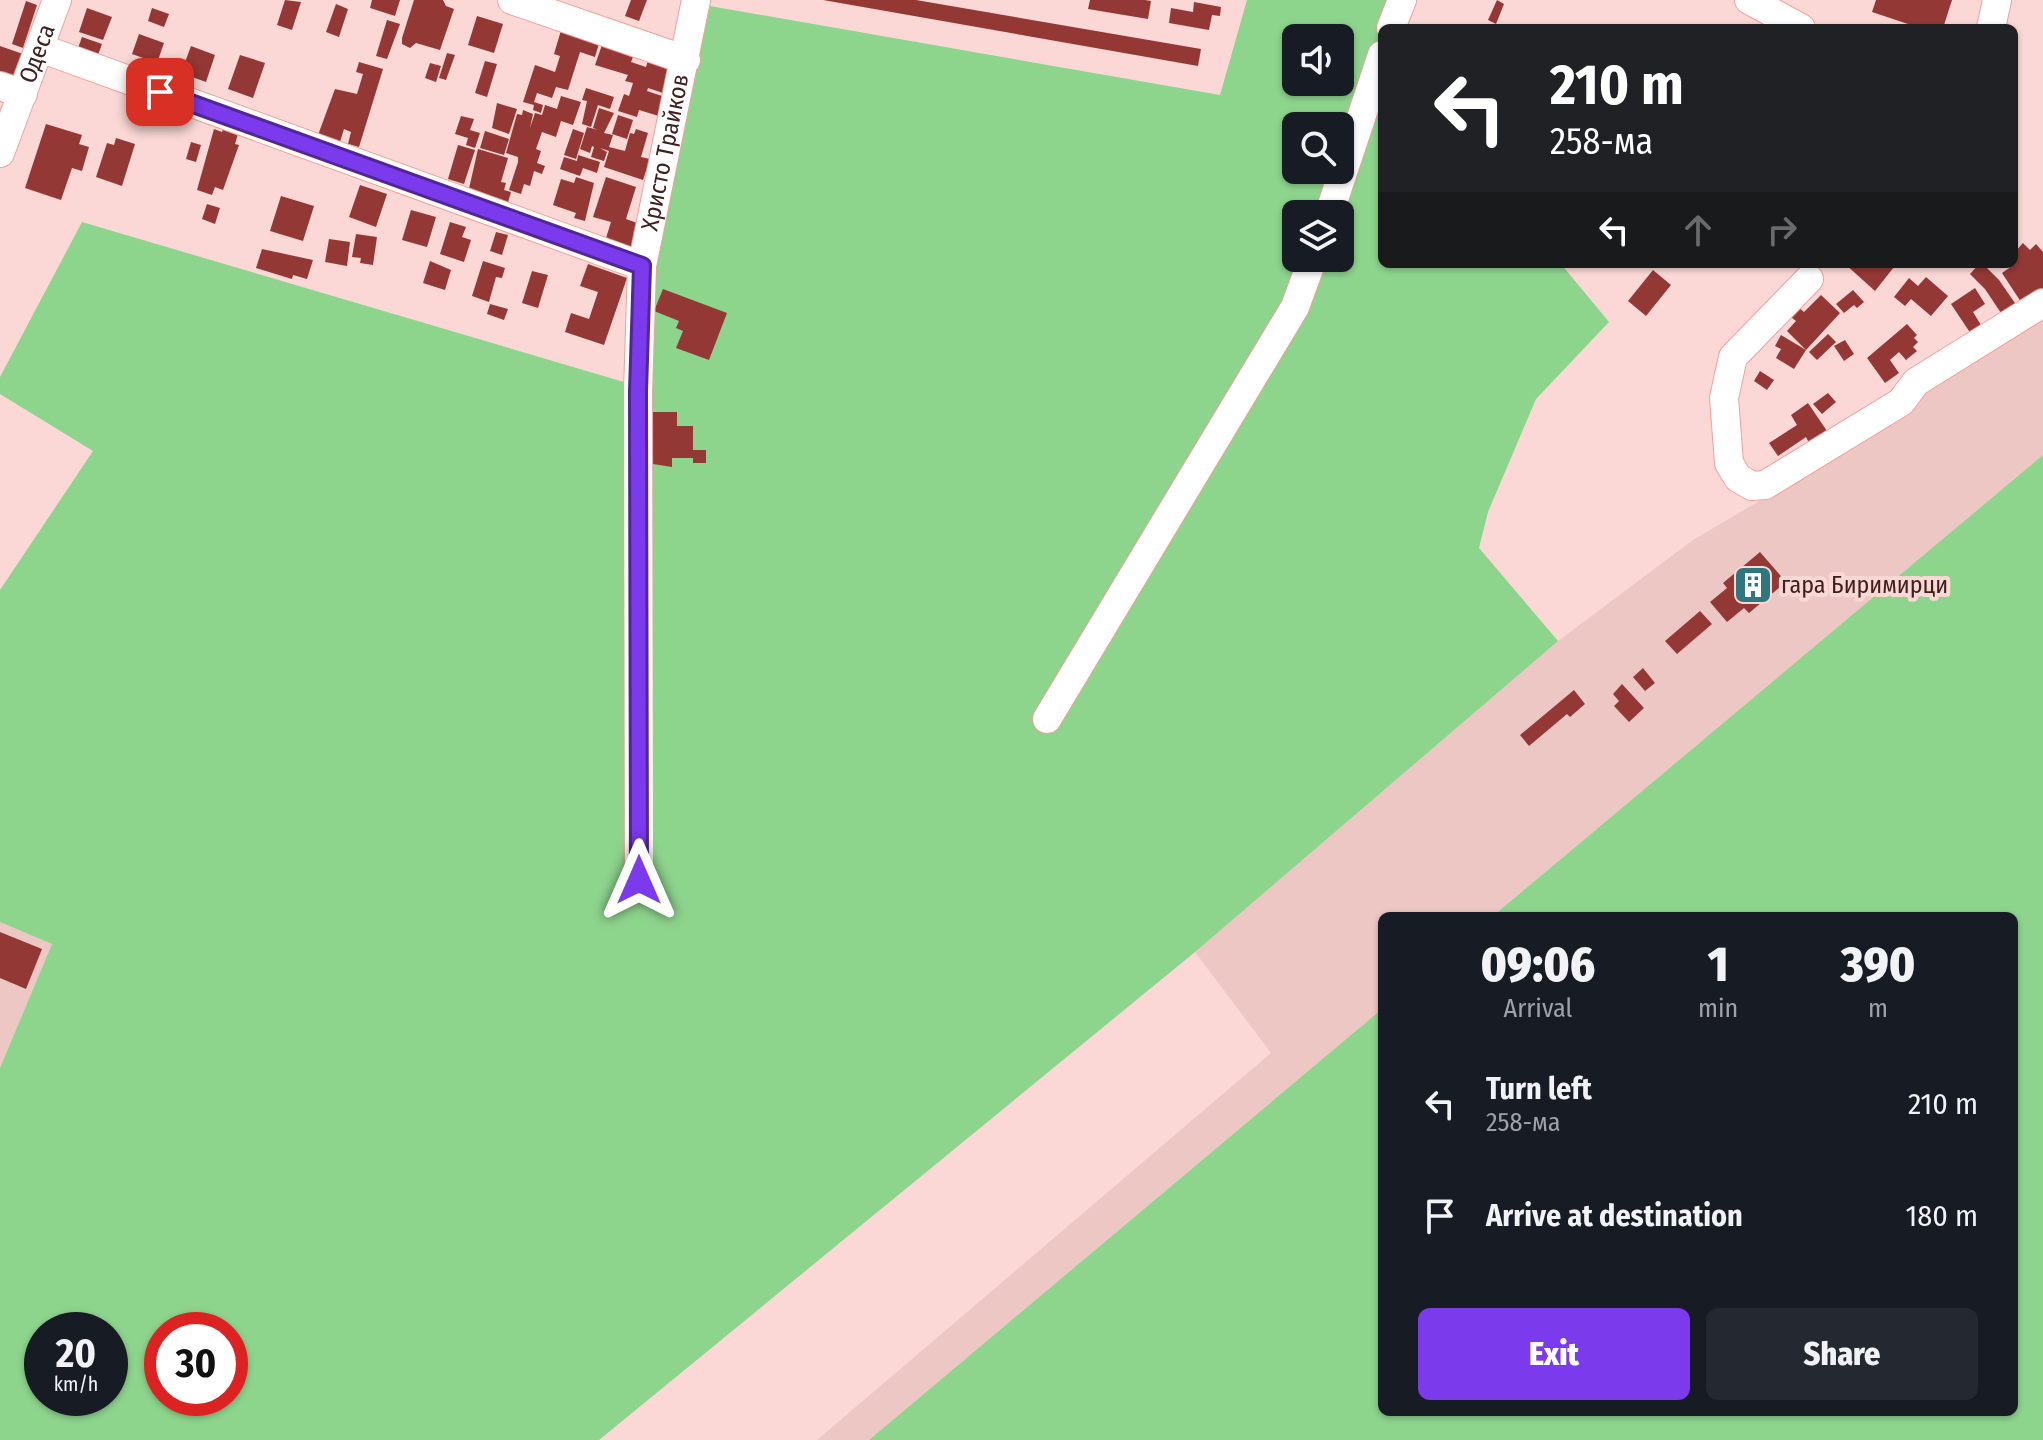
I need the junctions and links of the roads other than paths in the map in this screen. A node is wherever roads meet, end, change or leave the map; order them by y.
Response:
1 (57, 0) edge
2 (512, 0) edge
3 (696, 0) edge
4 (1402, 0) edge
5 (1749, 0) edge
6 (1997, 0) edge
7 (1393, 24) edge
8 (1794, 24) edge
9 (1992, 24) edge
10 (40, 48) junction
11 (686, 60) junction
12 (1378, 67) edge
13 (11, 90) edge
14 (0, 153) edge
15 (1334, 200) edge
16 (642, 266) junction
17 (1308, 272) edge
18 (1809, 279) dead end
19 (2043, 303) edge
20 (1047, 719) dead end
21 (639, 880) dead end

1 - 10 street, Одеса
2 - 11 street
3 - 11 street, Христо Трайков
4 - 7 street
5 - 8 street
6 - 9 street
10 - 13 street, Одеса
10 - 16 street
11 - 16 street, Христо Трайков
12 - 15 street
13 - 14 street, Одеса
16 - 21 street, Христо Трайков
17 - 20 street
18 - 19 street

